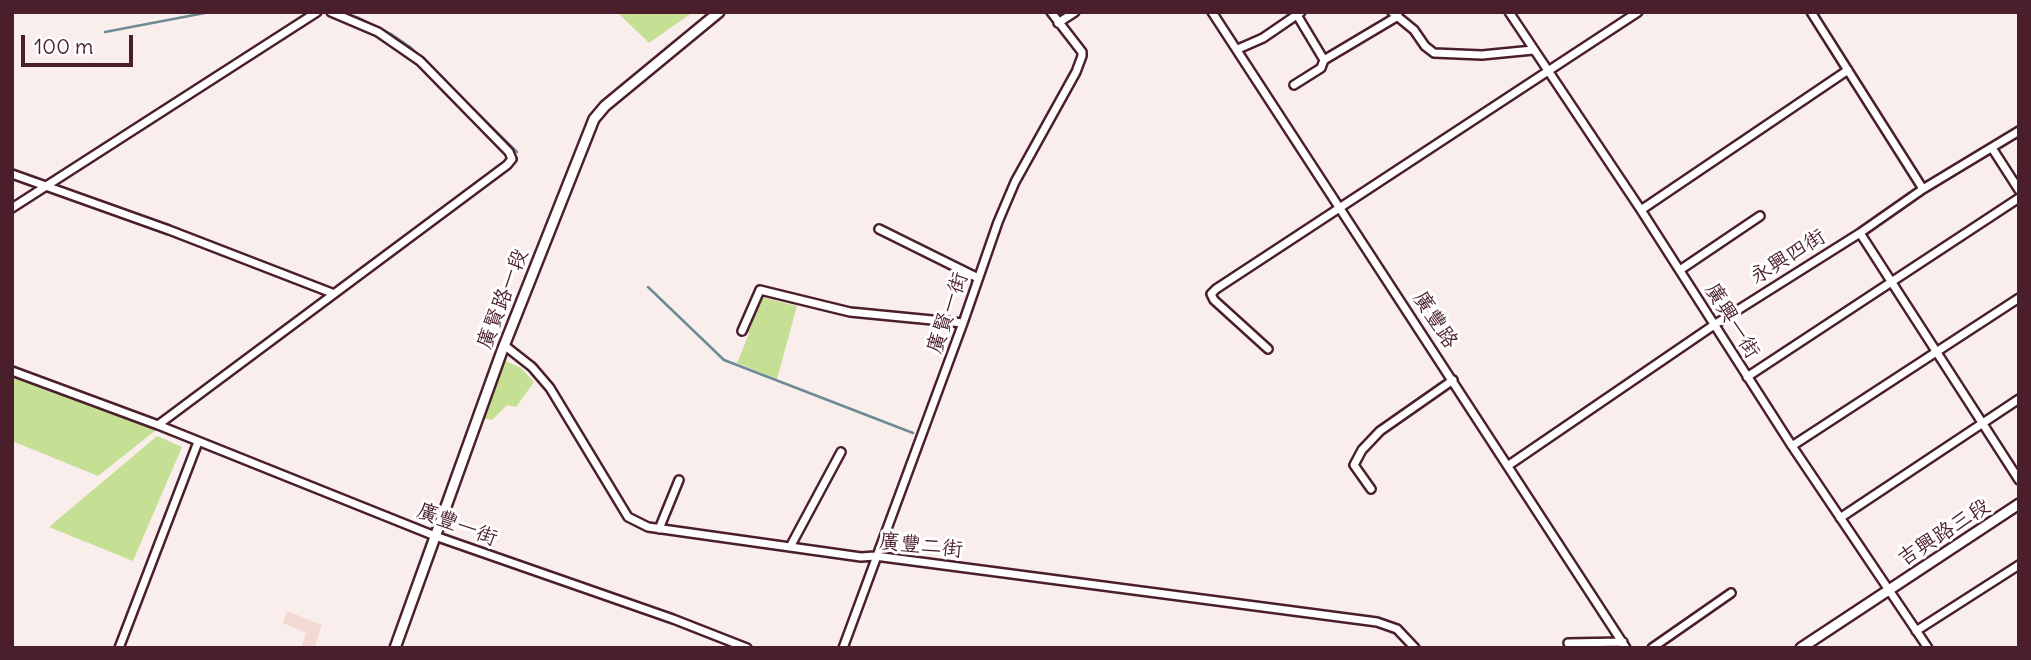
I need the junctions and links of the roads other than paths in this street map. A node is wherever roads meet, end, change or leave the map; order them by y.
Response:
1 (317, 12) edge
2 (331, 12) edge
3 (719, 12) edge
4 (1051, 12) edge
5 (1075, 12) edge
6 (1212, 12) edge
7 (1508, 12) edge
8 (1638, 12) edge
9 (1811, 12) edge
10 (1299, 14) edge
11 (1395, 14) edge
12 (1058, 23) junction
13 (1238, 49) junction
14 (1533, 50) junction
15 (1324, 60) junction
16 (1848, 70) junction
17 (1548, 72) junction
18 (1294, 85) dead end
19 (2019, 131) edge
20 (1992, 148) junction
21 (12, 174) edge
22 (46, 186) junction
23 (1923, 189) junction
24 (2019, 190) edge
25 (2019, 198) edge
26 (1340, 207) junction
27 (12, 208) edge
28 (1641, 210) junction
29 (1760, 216) dead end
30 (879, 229) dead end
31 (1860, 233) junction
32 (1680, 270) junction
33 (978, 278) junction
34 (1890, 281) junction
35 (332, 293) junction
36 (2019, 299) edge
37 (963, 323) junction
38 (1714, 325) junction
39 (742, 331) dead end
40 (504, 345) junction
41 (1268, 349) dead end
42 (1937, 354) junction
43 (12, 371) edge
44 (1747, 377) junction
45 (1453, 380) junction
46 (2019, 399) edge
47 (1983, 422) junction
48 (158, 425) junction
49 (198, 442) junction
50 (1793, 446) junction
51 (841, 452) dead end
52 (1509, 465) junction
53 (679, 480) dead end
54 (2019, 480) edge
55 (1371, 489) dead end
56 (2019, 504) edge
57 (1840, 518) junction
58 (659, 529) junction
59 (435, 536) junction
60 (790, 547) junction
61 (875, 556) junction
62 (2019, 565) edge
63 (1888, 590) junction
64 (1731, 593) dead end
65 (1916, 631) junction
66 (1568, 643) dead end
67 (1625, 645) edge
68 (119, 648) edge
69 (395, 648) edge
70 (747, 648) edge
71 (843, 648) edge
72 (1415, 648) edge
73 (1652, 648) edge
74 (1801, 648) edge
75 (1928, 648) edge

1 - 22 street
2 - 35 street
3 - 40 street, 廣賢路一段
4 - 12 street
5 - 12 street
6 - 13 street, 廣豐路
7 - 14 street, 廣興一街
8 - 17 street
9 - 16 street
10 - 13 street
10 - 15 street
11 - 14 street
11 - 15 street
12 - 33 street, 廣賢一街
13 - 26 street, 廣豐路
14 - 17 street, 廣興一街
15 - 18 street
16 - 23 street
16 - 28 street
17 - 26 street
17 - 28 street, 廣興一街
19 - 20 street, 永興四街
20 - 23 street, 永興四街
20 - 24 street
21 - 22 street
22 - 27 street
22 - 35 street
23 - 31 street, 永興四街
25 - 34 street
26 - 41 street
26 - 45 street, 廣豐路
28 - 32 street, 廣興一街
29 - 32 street
30 - 33 street
31 - 34 street
31 - 38 street, 永興四街
32 - 38 street, 廣興一街
33 - 37 street, 廣賢一街
34 - 42 street
34 - 44 street
35 - 48 street
36 - 42 street
37 - 39 street
37 - 61 street, 廣賢一街
38 - 44 street, 廣興一街
38 - 52 street, 永興四街
40 - 58 street, 廣豐二街
40 - 59 street, 廣賢路一段
42 - 47 street
42 - 50 street
43 - 48 street, 廣豐一街
44 - 50 street, 廣興一街
45 - 52 street, 廣豐路
45 - 55 street
46 - 47 street
47 - 54 street
47 - 57 street
48 - 49 street, 廣豐一街
49 - 59 street, 廣豐一街
49 - 68 street
50 - 57 street, 廣興一街
51 - 60 street
52 - 67 street, 廣豐路
53 - 58 street
56 - 63 street, 吉興路三段
57 - 63 street, 廣興一街
58 - 60 street, 廣豐二街
59 - 69 street, 廣賢路一段
59 - 70 street, 廣豐一街
60 - 61 street, 廣豐二街
61 - 71 street, 廣賢一街
61 - 72 street, 廣豐二街
62 - 65 street
63 - 65 street, 廣興一街
63 - 74 street, 吉興路三段
64 - 73 street
65 - 75 street, 廣興一街
66 - 67 street

